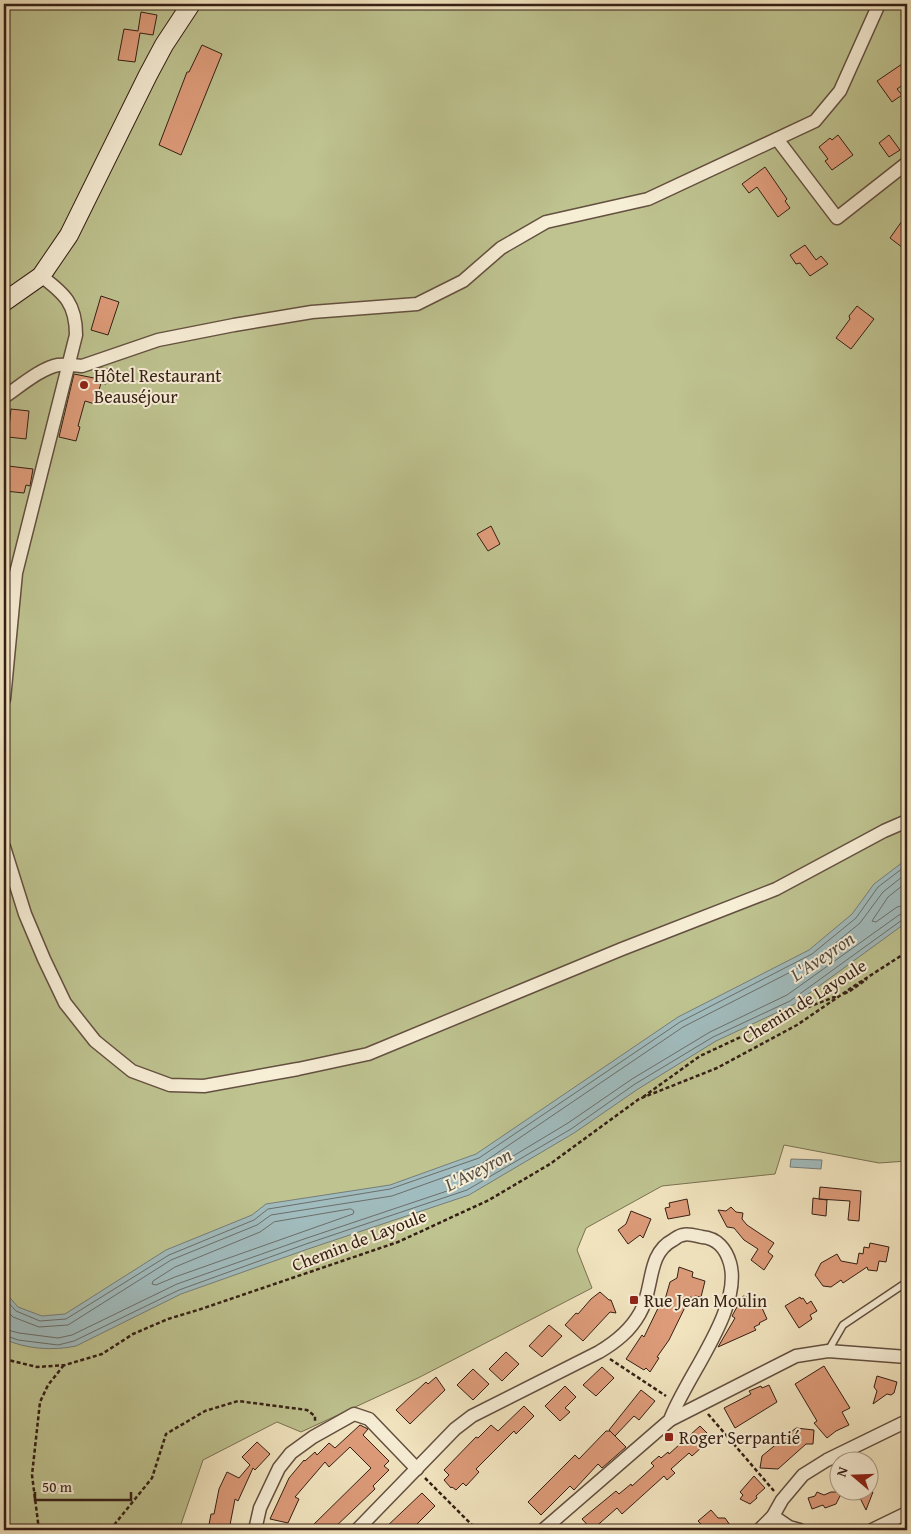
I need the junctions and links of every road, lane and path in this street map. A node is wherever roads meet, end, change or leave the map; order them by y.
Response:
1 (191, 4) edge
2 (879, 4) edge
3 (777, 139) junction
4 (907, 163) edge
5 (42, 276) junction
6 (4, 302) edge
7 (68, 364) junction
8 (4, 397) edge
9 (4, 699) edge
10 (907, 822) edge
11 (4, 847) edge
12 (907, 952) edge
13 (884, 967) junction
14 (639, 1099) junction
15 (907, 1282) edge
16 (828, 1351) junction
17 (599, 1352) junction
18 (907, 1357) edge
19 (4, 1358) edge
20 (64, 1365) junction
21 (676, 1403) junction
22 (700, 1405) junction
23 (306, 1410) dead end
24 (670, 1420) junction
25 (907, 1421) edge
26 (417, 1469) junction
27 (782, 1500) junction
28 (907, 1513) edge
29 (773, 1516) junction
30 (40, 1530) edge
31 (110, 1530) edge
32 (255, 1530) edge
33 (357, 1530) edge
34 (477, 1530) edge
35 (543, 1530) edge
36 (759, 1530) edge
37 (800, 1530) edge
38 (872, 1530) edge

1 - 5 street
2 - 3 street
3 - 4 street
3 - 7 street
5 - 6 street
5 - 7 street
7 - 8 street
7 - 9 street
10 - 11 street
12 - 13 path, Chemin de Layoule
13 - 14 path, Chemin de Layoule
13 - 14 path
14 - 20 path, Chemin de Layoule
15 - 16 lane
16 - 18 street
16 - 22 street
17 - 21 path
17 - 21 street
17 - 26 street
19 - 20 path, Chemin de Layoule
20 - 30 path
21 - 24 street
22 - 24 street
22 - 27 path
23 - 31 path
24 - 35 street
25 - 27 street
26 - 32 street
26 - 33 street
26 - 34 path
27 - 29 street
28 - 38 street
29 - 36 street
29 - 37 street

